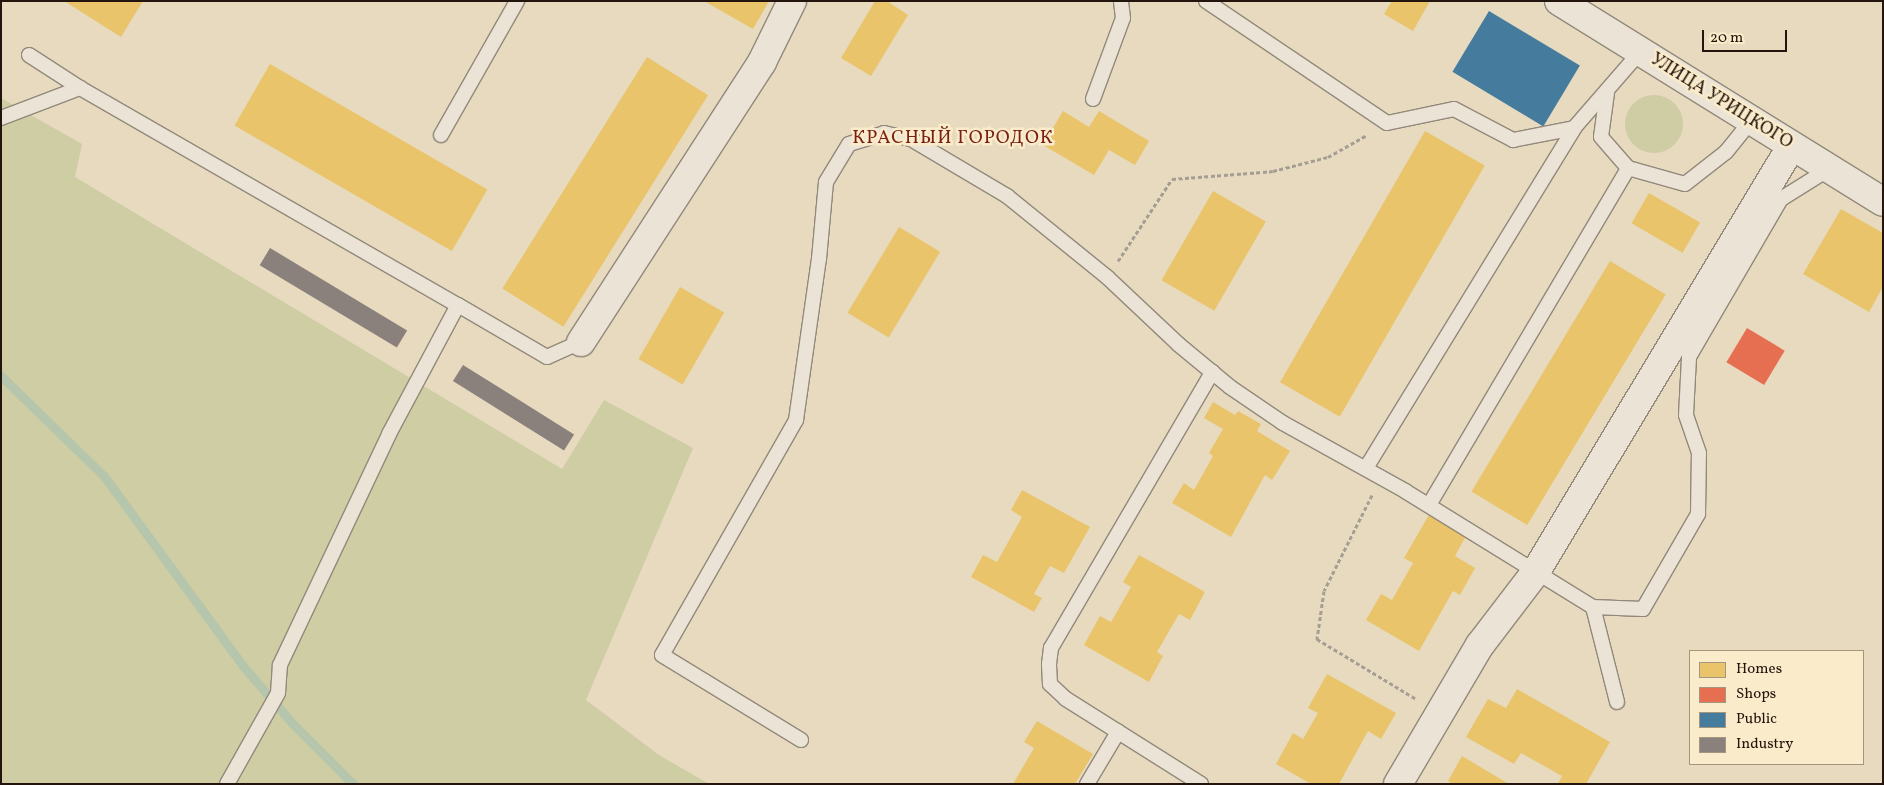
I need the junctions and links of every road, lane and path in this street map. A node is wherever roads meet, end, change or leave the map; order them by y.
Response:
1 (517, 1) edge
2 (792, 1) edge
3 (1121, 1) edge
4 (1206, 1) edge
5 (1559, 1) edge
6 (1640, 52) junction
7 (29, 55) dead end
8 (80, 88) junction
9 (1607, 94) junction
10 (1093, 99) dead end
11 (1, 118) edge
12 (1751, 121) junction
13 (1387, 123) junction
14 (1574, 128) junction
15 (441, 135) dead end
16 (1792, 146) junction
17 (1628, 168) junction
18 (1829, 169) junction
19 (1883, 202) edge
20 (1107, 277) junction
21 (458, 305) junction
22 (581, 342) joint
23 (1212, 372) junction
24 (1366, 468) junction
25 (1381, 477) junction
26 (1429, 505) junction
27 (1535, 573) junction
28 (1592, 607) junction
29 (1617, 702) dead end
30 (1440, 714) junction
31 (1118, 732) junction
32 (801, 740) dead end
33 (227, 784) edge
34 (1087, 784) edge
35 (1202, 784) edge
36 (1398, 784) edge

1 - 15 lane
2 - 22 street
3 - 10 lane
4 - 13 lane
5 - 6 street, УЛИЦА УРИЦКОГО
6 - 9 lane
6 - 12 street, УЛИЦА УРИЦКОГО
7 - 8 lane
8 - 11 lane
8 - 21 lane
9 - 14 lane
9 - 17 lane
12 - 16 street, УЛИЦА УРИЦКОГО
12 - 17 lane
13 - 14 lane
13 - 20 path
14 - 24 lane
16 - 18 street, УЛИЦА УРИЦКОГО
16 - 27 street
17 - 26 lane
18 - 19 street, УЛИЦА УРИЦКОГО
18 - 28 lane
20 - 23 lane
20 - 32 lane
21 - 22 lane
21 - 33 lane
23 - 24 lane
23 - 31 lane
24 - 25 lane
25 - 26 lane
25 - 30 path
26 - 27 lane
27 - 28 lane
27 - 30 street
28 - 29 lane
30 - 36 street
31 - 34 lane
31 - 35 lane

